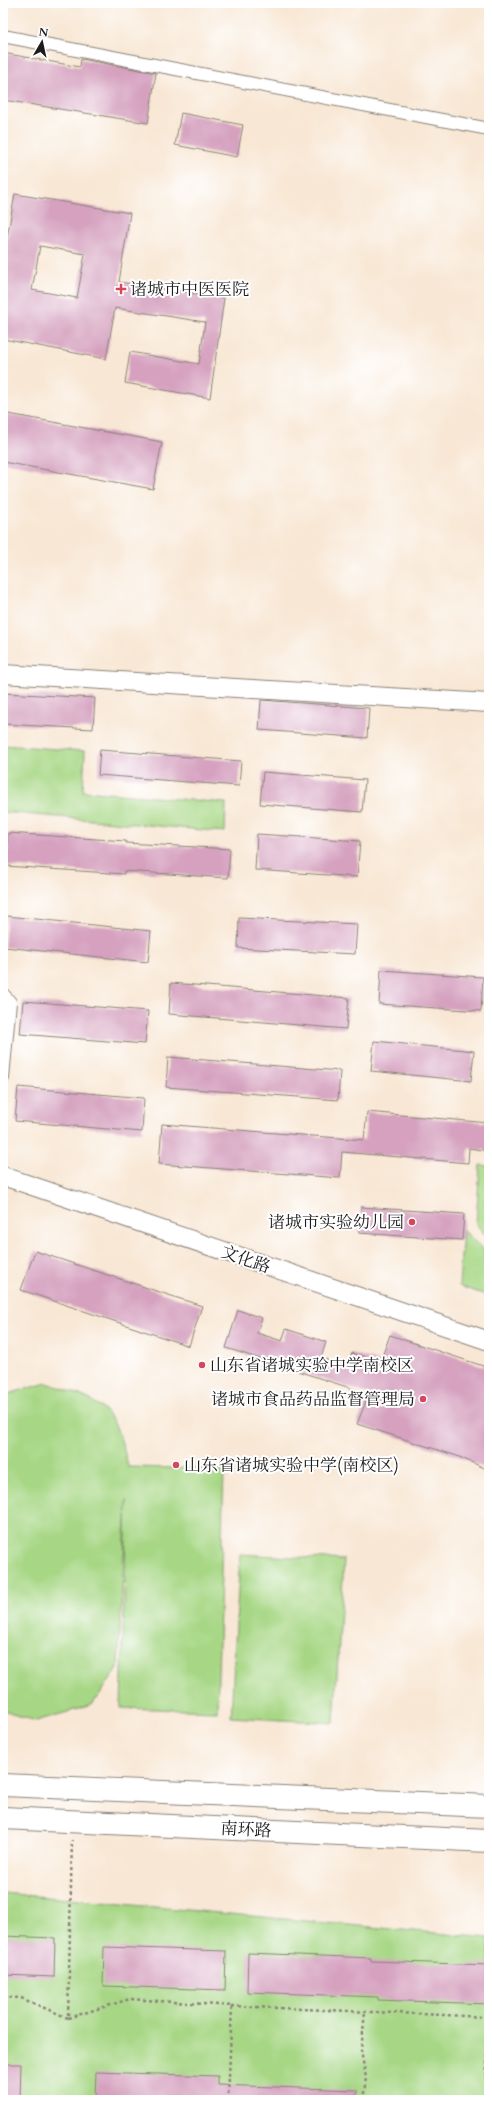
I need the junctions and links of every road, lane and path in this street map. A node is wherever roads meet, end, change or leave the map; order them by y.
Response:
1 (3, 36) edge
2 (489, 129) edge
3 (3, 674) edge
4 (489, 703) edge
5 (3, 994) edge
6 (3, 1078) edge
7 (3, 1176) edge
8 (489, 1341) edge
9 (3, 1785) edge
10 (489, 1806) edge
11 (3, 1818) edge
12 (73, 1822) junction
13 (489, 1841) edge
14 (3, 1997) edge
15 (232, 2006) junction
16 (364, 2012) junction
17 (489, 2017) edge
18 (68, 2018) junction
19 (489, 2030) edge
20 (228, 2100) edge
21 (363, 2100) edge
22 (485, 2100) edge

1 - 2 street
3 - 4 street
5 - 6 street
7 - 8 street, 文化路
9 - 10 highway, 南环路
11 - 12 highway, 南环路
12 - 13 highway, 南环路
12 - 18 path
14 - 18 path
15 - 16 path
15 - 18 path
15 - 20 path
16 - 17 path
16 - 21 path
19 - 22 path

